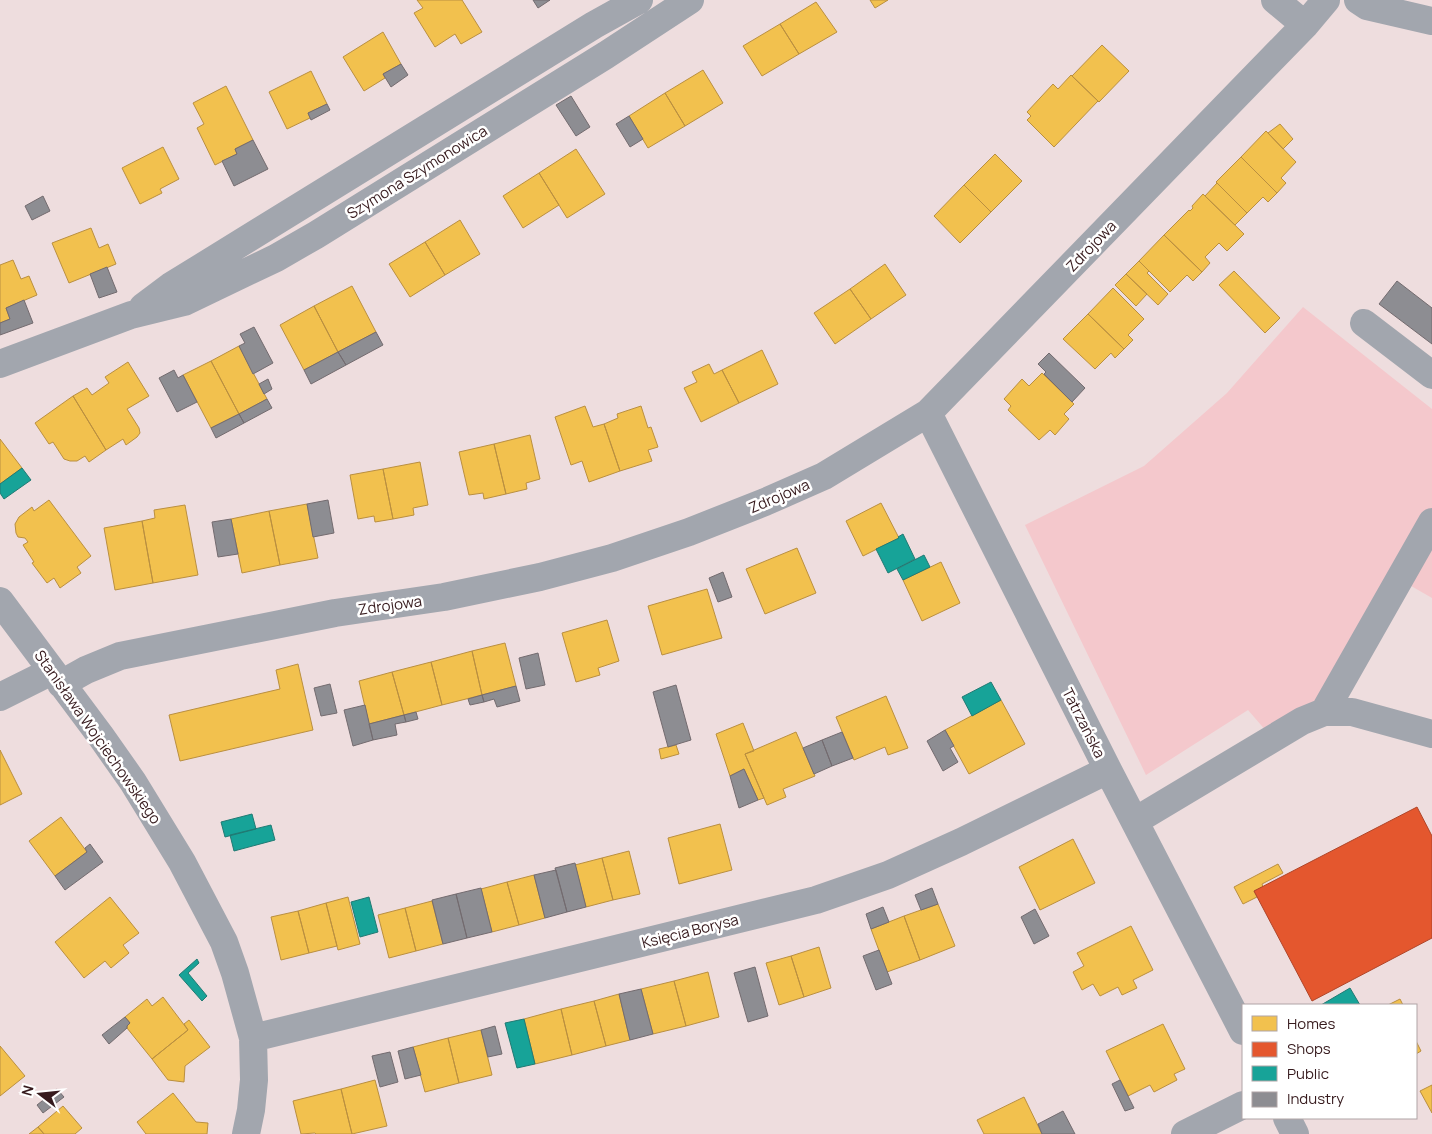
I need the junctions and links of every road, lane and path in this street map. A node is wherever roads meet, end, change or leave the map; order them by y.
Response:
1 (639, 0) edge
2 (690, 0) edge
3 (1275, 0) edge
4 (1326, 0) edge
5 (1358, 0) edge
6 (1432, 21) edge
7 (1305, 26) junction
8 (131, 315) junction
9 (1364, 323) dead end
10 (0, 364) edge
11 (1432, 375) edge
12 (928, 413) junction
13 (1432, 522) edge
14 (0, 601) edge
15 (57, 677) junction
16 (0, 697) edge
17 (1324, 712) junction
18 (1432, 734) edge
19 (1108, 770) junction
20 (1135, 821) junction
21 (1242, 1029) edge
22 (253, 1038) junction
23 (1242, 1106) edge
24 (1288, 1119) edge
25 (246, 1134) edge
26 (1185, 1134) edge
27 (1295, 1134) edge

1 - 8 street, Szymona Szymonowica
2 - 8 street, Szymona Szymonowica
3 - 7 street
4 - 7 street, Zdrojowa
5 - 6 street
7 - 12 street, Zdrojowa
8 - 10 street, Szymona Szymonowica
9 - 11 street
12 - 15 street, Zdrojowa
12 - 19 street, Tatrzańska
13 - 17 street
14 - 15 street, Stanisława Wojciechowskiego
15 - 16 street, Zdrojowa
15 - 22 street, Stanisława Wojciechowskiego
17 - 18 street
17 - 20 street
19 - 20 street, Tatrzańska
19 - 22 street, Księcia Borysa
20 - 21 street, Tatrzańska
22 - 25 street, Stanisława Wojciechowskiego
23 - 26 street
24 - 27 street

